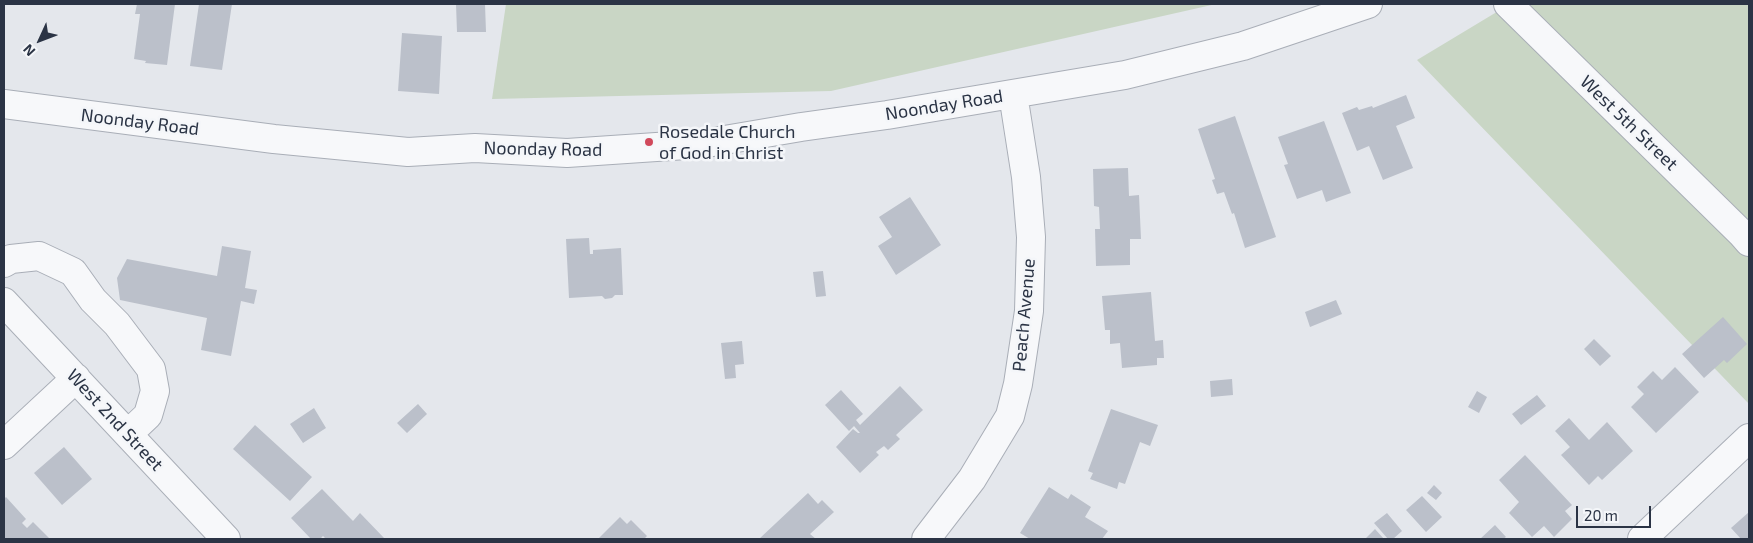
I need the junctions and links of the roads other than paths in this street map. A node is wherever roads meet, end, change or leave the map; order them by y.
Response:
1 (1368, 4) edge
2 (1508, 4) edge
3 (1013, 94) junction
4 (4, 104) edge
5 (1749, 242) edge
6 (4, 264) edge
7 (4, 302) edge
8 (76, 378) junction
9 (128, 434) junction
10 (1749, 438) edge
11 (4, 445) edge
12 (226, 539) edge
13 (926, 539) edge
14 (1642, 539) edge

1 - 3 street, Noonday Road
2 - 5 street, West 5th Street
3 - 4 street, Noonday Road
3 - 13 street, Peach Avenue
6 - 9 street
7 - 8 street, West 2nd Street
8 - 9 street, West 2nd Street
8 - 11 street
9 - 12 street, West 2nd Street
10 - 14 street

